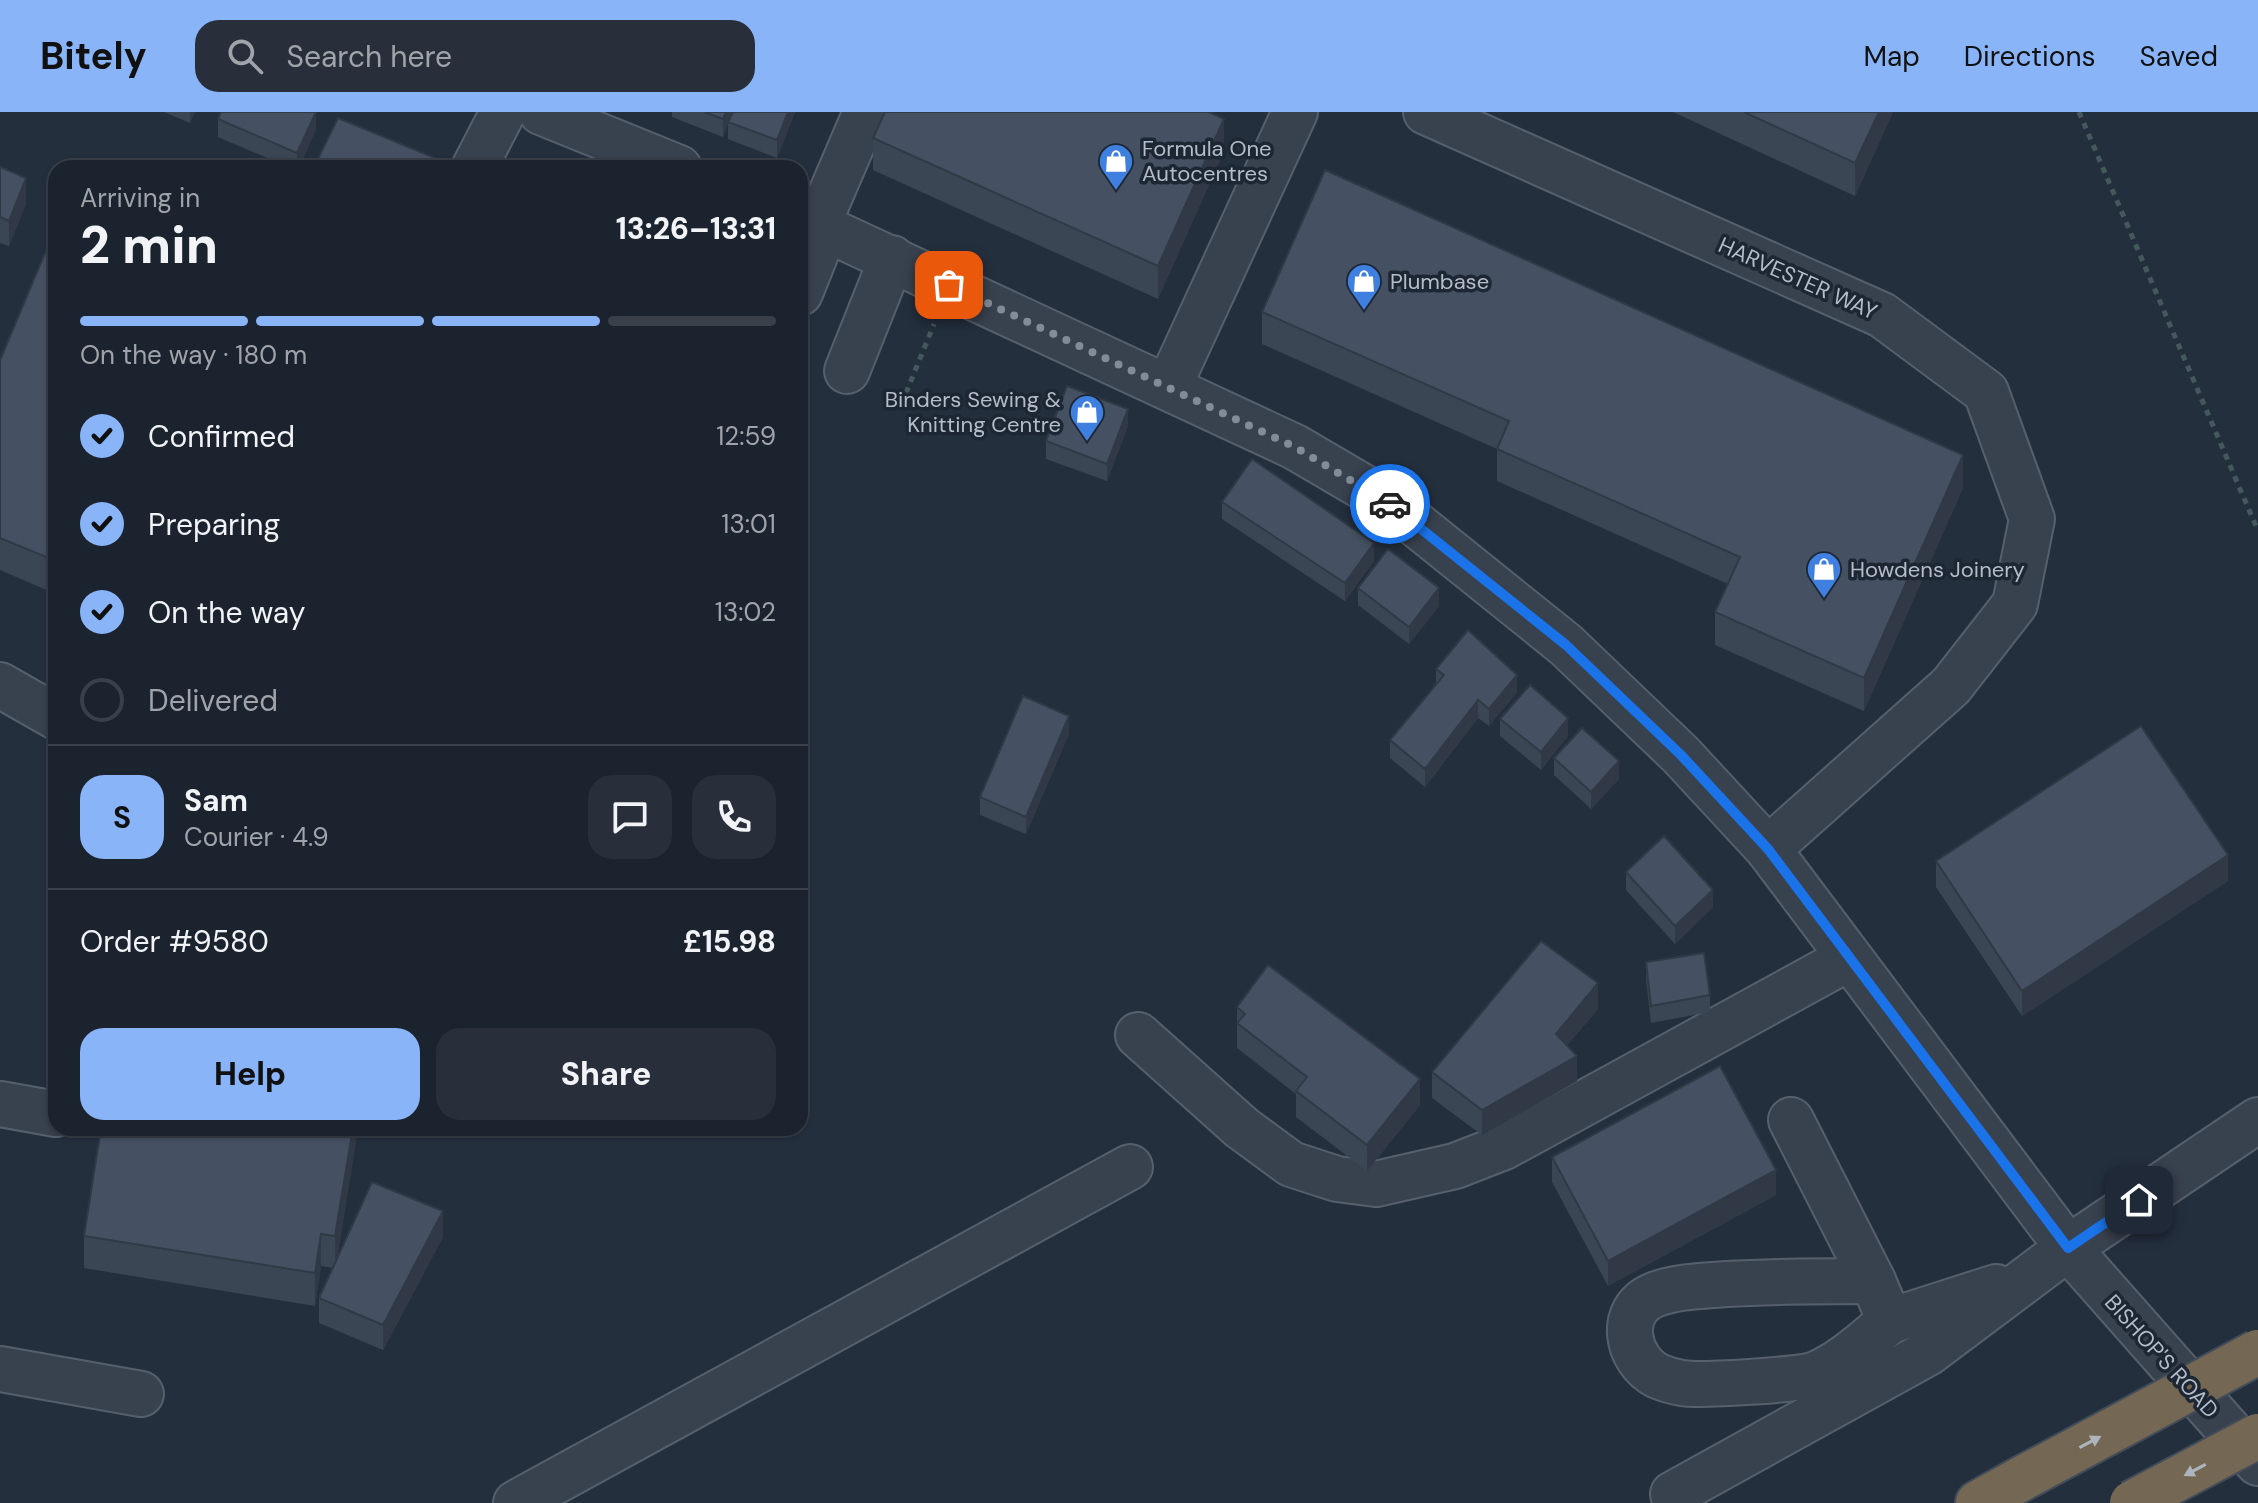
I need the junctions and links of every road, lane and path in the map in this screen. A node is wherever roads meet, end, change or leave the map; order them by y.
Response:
1 (503, 112) edge
2 (541, 112) edge
3 (866, 112) edge
4 (1295, 112) edge
5 (1426, 112) edge
6 (2079, 112) edge
7 (478, 160) edge
8 (659, 160) edge
9 (815, 223) edge
10 (808, 256) edge
11 (892, 258) junction
12 (949, 285) junction
13 (847, 371) dead end
14 (1169, 386) junction
15 (906, 393) dead end
16 (2258, 531) edge
17 (0, 685) edge
18 (48, 712) edge
19 (1768, 849) junction
20 (1849, 958) junction
21 (1138, 1035) dead end
22 (0, 1104) edge
23 (48, 1113) edge
24 (1791, 1120) dead end
25 (2258, 1120) edge
26 (1130, 1167) dead end
27 (2068, 1248) junction
28 (2032, 1275) junction
29 (1873, 1281) junction
30 (1890, 1321) junction
31 (2258, 1352) edge
32 (0, 1369) edge
33 (141, 1394) dead end
34 (2258, 1436) edge
35 (2258, 1463) edge
36 (1673, 1494) dead end
37 (516, 1503) edge
38 (1978, 1503) edge
39 (2132, 1503) edge

1 - 7 street
2 - 8 street
3 - 9 street
4 - 14 street
5 - 19 street, HARVESTER WAY
6 - 16 path
9 - 10 street
9 - 11 street, BISHOP'S ROAD
11 - 12 street, BISHOP'S ROAD
11 - 13 street
12 - 14 street, BISHOP'S ROAD
12 - 15 path
14 - 19 street, BISHOP'S ROAD
17 - 18 street
19 - 20 street, BISHOP'S ROAD
20 - 21 street
20 - 27 street, BISHOP'S ROAD
22 - 23 street
24 - 29 street
25 - 27 street
26 - 37 street
27 - 28 street
27 - 35 street, BISHOP'S ROAD
28 - 30 street
28 - 36 street
29 - 30 street
29 - 30 street
38 -> 31 highway, bridge
32 - 33 street
34 -> 39 highway, bridge

